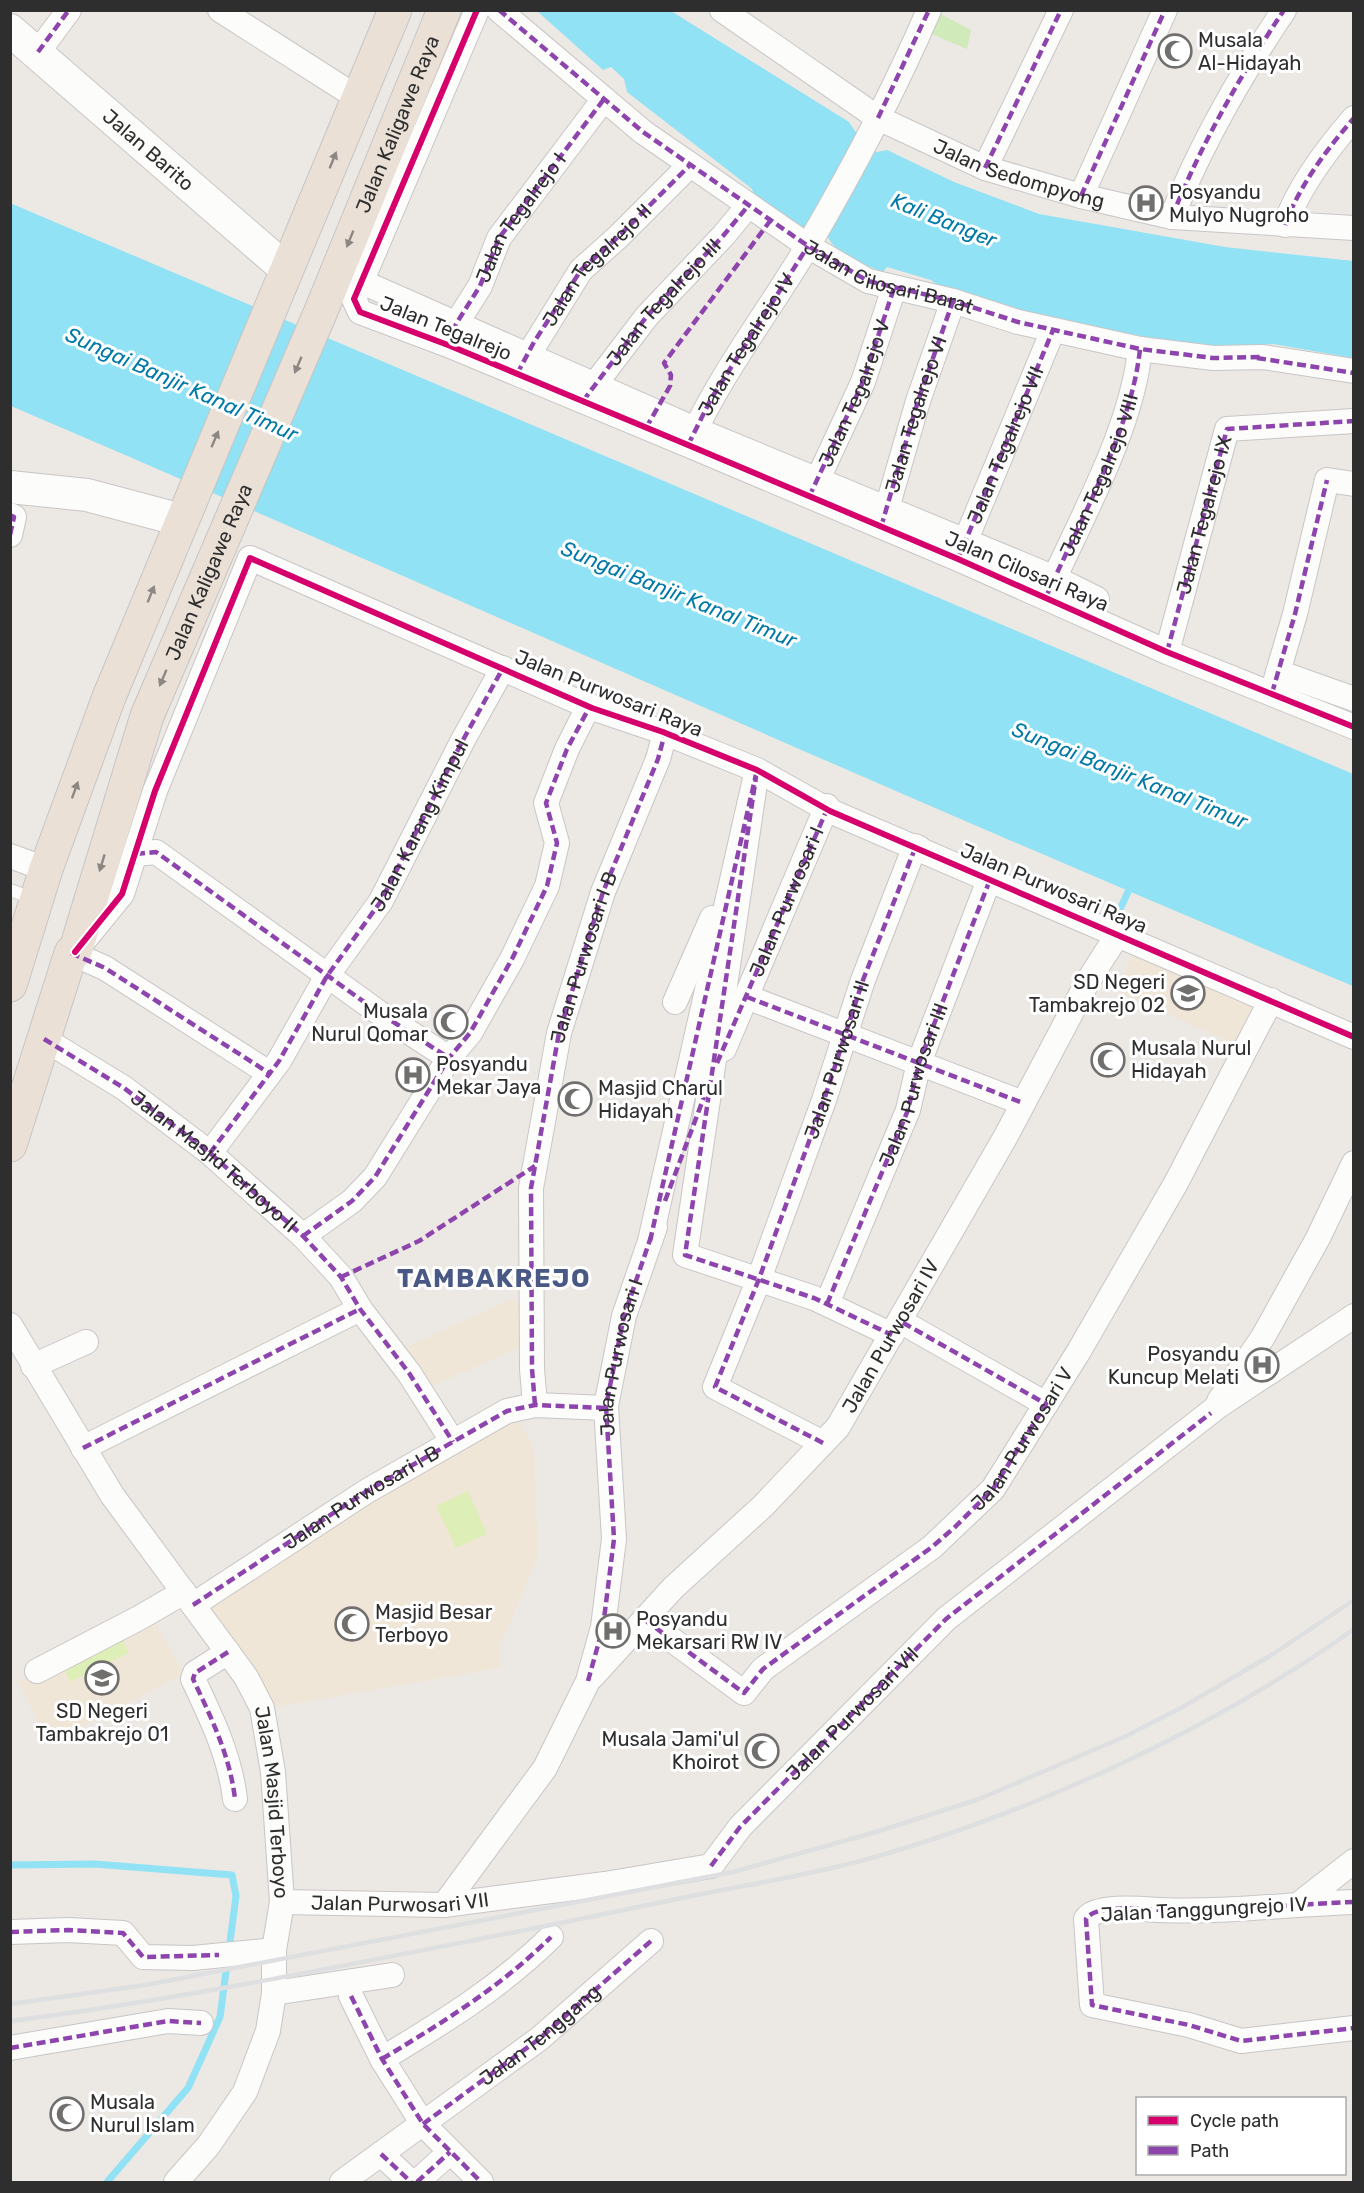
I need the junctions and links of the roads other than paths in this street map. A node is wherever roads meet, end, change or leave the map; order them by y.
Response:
1 (69, 10) edge
2 (220, 10) edge
3 (395, 10) edge
4 (444, 10) edge
5 (477, 10) edge
6 (499, 10) edge
7 (722, 10) edge
8 (929, 10) edge
9 (1060, 10) edge
10 (1165, 10) edge
11 (1284, 10) edge
12 (10, 30) edge
13 (38, 52) junction
14 (358, 98) junction
15 (604, 99) junction
16 (1353, 118) edge
17 (873, 128) junction
18 (689, 166) junction
19 (985, 168) junction
20 (1081, 196) junction
21 (748, 206) junction
22 (1172, 217) junction
23 (1285, 225) junction
24 (1353, 228) edge
25 (813, 237) junction
26 (282, 281) junction
27 (894, 288) junction
28 (952, 301) junction
29 (1053, 330) junction
30 (452, 334) junction
31 (1140, 349) junction
32 (522, 364) junction
33 (1353, 372) edge
34 (589, 392) junction
35 (1353, 422) edge
36 (692, 437) junction
37 (1353, 484) edge
38 (10, 487) edge
39 (814, 488) junction
40 (187, 506) junction
41 (10, 515) edge
42 (884, 518) junction
43 (10, 535) edge
44 (962, 549) junction
45 (1050, 587) junction
46 (1167, 652) junction
47 (503, 668) junction
48 (1275, 682) junction
49 (1353, 699) edge
50 (592, 708) junction
51 (1353, 726) edge
52 (665, 733) junction
53 (756, 770) junction
54 (830, 811) junction
55 (919, 848) junction
56 (136, 854) junction
57 (10, 856) edge
58 (994, 879) junction
59 (31, 886) edge
60 (1118, 934) junction
61 (73, 953) junction
62 (327, 976) junction
63 (10, 985) edge
64 (747, 997) junction
65 (1271, 1000) junction
66 (675, 1002) dead end
67 (846, 1036) junction
68 (1353, 1037) edge
69 (44, 1039) junction
70 (449, 1058) junction
71 (919, 1063) junction
72 (269, 1073) junction
73 (1018, 1101) junction
74 (10, 1145) edge
75 (210, 1153) junction
76 (1353, 1163) edge
77 (303, 1236) junction
78 (650, 1240) junction
79 (759, 1279) junction
80 (827, 1304) junction
81 (360, 1309) junction
82 (1353, 1316) edge
83 (10, 1324) edge
84 (891, 1330) junction
85 (86, 1342) dead end
86 (33, 1366) junction
87 (1046, 1404) junction
88 (535, 1405) junction
89 (606, 1408) junction
90 (1211, 1413) junction
91 (817, 1440) junction
92 (453, 1442) junction
93 (83, 1448) junction
94 (188, 1598) junction
95 (645, 1620) junction
96 (228, 1652) junction
97 (37, 1671) dead end
98 (588, 1681) junction
99 (236, 1799) dead end
100 (1353, 1861) edge
101 (282, 1902) junction
102 (1353, 1902) edge
103 (1299, 1904) junction
104 (444, 1905) junction
105 (10, 1932) edge
106 (551, 1937) dead end
107 (651, 1941) dead end
108 (274, 1955) junction
109 (392, 1975) dead end
110 (274, 1994) junction
111 (351, 1996) dead end
112 (201, 2023) dead end
113 (1353, 2028) edge
114 (10, 2048) edge
115 (382, 2059) junction
116 (423, 2124) junction
117 (450, 2152) junction
118 (381, 2154) junction
119 (407, 2181) edge
120 (176, 2182) edge
121 (342, 2182) edge
122 (481, 2182) edge

1 - 13 street
2 - 14 street
3 - 14 highway
4 -> 61 highway, Jalan Kaligawe Raya
5 - 30 street, Jalan Tegalrejo
6 - 15 street, Jalan Cilosari Barat
7 - 17 street, Jalan Sedompyong
8 - 17 street, Jalan Tegalrejo IV
9 - 19 street
10 - 20 street
11 - 22 street
12 - 13 street, Jalan Barito
13 - 26 street, Jalan Barito
26 -> 14 highway
15 - 18 street, Jalan Cilosari Barat
15 - 30 street, Jalan Tegalrejo I
16 - 23 street
17 - 19 street, Jalan Sedompyong
17 - 25 street, Jalan Tegalrejo IV
18 - 21 street, Jalan Cilosari Barat
18 - 32 street, Jalan Tegalrejo II
19 - 20 street, Jalan Sedompyong
20 - 22 street, Jalan Sedompyong
21 - 25 street, Jalan Cilosari Barat
21 - 34 street, Jalan Tegalrejo III
22 - 23 street, Jalan Sedompyong
23 - 24 street, Jalan Sedompyong
25 - 27 street, Jalan Cilosari Barat
25 - 36 street, Jalan Tegalrejo IV
40 -> 26 highway
27 - 28 street, Jalan Cilosari Barat
27 - 39 street, Jalan Tegalrejo V
28 - 29 street, Jalan Cilosari Barat
28 - 42 street, Jalan Tegalrejo VI
29 - 31 street, Jalan Cilosari Barat
29 - 44 street, Jalan Tegalrejo VII
30 - 32 street, Jalan Tegalrejo
31 - 33 street, Jalan Cilosari Barat
31 - 45 street, Jalan Tegalrejo VIII
32 - 34 street, Jalan Tegalrejo
34 - 36 street, Jalan Tegalrejo
35 - 46 street, Jalan Tegalrejo IX
36 - 39 street, Jalan Cilosari Raya
37 - 48 street
38 - 40 street
39 - 42 street, Jalan Cilosari Raya
59 -> 40 highway
41 - 43 street
42 - 44 street, Jalan Cilosari Raya
44 - 45 street, Jalan Cilosari Raya
45 - 46 street, Jalan Cilosari Raya
46 - 48 street, Jalan Cilosari Raya
47 - 50 street, Jalan Purwosari Raya
47 - 56 street, Jalan Purwosari Raya
47 - 62 street, Jalan Karang Kimpul
48 - 49 street
48 - 51 street, Jalan Cilosari Raya
50 - 52 street, Jalan Purwosari Raya
50 - 70 street
52 - 53 street, Jalan Purwosari Raya
52 - 88 street, Jalan Purwosari I B
53 - 54 street, Jalan Purwosari Raya
53 - 66 street
53 - 78 street
53 - 79 street
54 - 55 street, Jalan Purwosari Raya
54 - 64 street, Jalan Purwosari I
55 - 58 street, Jalan Purwosari Raya
55 - 67 street, Jalan Purwosari II
56 - 61 street, Jalan Purwosari Raya
56 - 62 street
57 - 59 street
58 - 60 street, Jalan Purwosari Raya
58 - 71 street, Jalan Purwosari III
59 - 63 highway
60 - 65 street, Jalan Purwosari Raya
60 - 73 street, Jalan Purwosari IV
61 - 69 highway, Jalan Kaligawe Raya
61 - 72 street
62 - 70 street
62 - 72 street, Jalan Karang Kimpul
64 - 67 street
64 - 78 street, Jalan Purwosari I
65 - 68 street, Jalan Purwosari Raya
65 - 87 street, Jalan Purwosari V
67 - 71 street
67 - 79 street, Jalan Purwosari II
69 - 74 highway, Jalan Kaligawe Raya
69 - 75 street, Jalan Masjid Terboyo II
70 - 77 street
71 - 73 street
71 - 80 street, Jalan Purwosari III
72 - 75 street, Jalan Karang Kimpul
73 - 84 street, Jalan Purwosari IV
75 - 77 street, Jalan Masjid Terboyo II
76 - 90 street
77 - 81 street, Jalan Masjid Terboyo II
78 - 89 street, Jalan Purwosari I
79 - 80 street
79 - 91 street, Jalan Purwosari II
80 - 84 street
81 - 92 street, Jalan Masjid Terboyo II
81 - 93 street
82 - 90 street, Jalan Purwosari VII
83 - 86 street, Jalan Masjid Terboyo
84 - 87 street
84 - 91 street, Jalan Purwosari IV
85 - 86 street
86 - 93 street, Jalan Masjid Terboyo
87 - 95 street, Jalan Purwosari V
88 - 89 street, Jalan Purwosari I B
88 - 92 street, Jalan Purwosari I B
89 - 98 street, Jalan Purwosari I
90 - 104 street, Jalan Purwosari VII
91 - 95 street, Jalan Purwosari IV
92 - 94 street, Jalan Purwosari I B
93 - 94 street, Jalan Masjid Terboyo
94 - 96 street, Jalan Masjid Terboyo
94 - 97 street
95 - 98 street, Jalan Purwosari IV
96 - 99 street, Jalan Masjid Terboyo
96 - 101 street, Jalan Masjid Terboyo
98 - 104 street, Jalan Purwosari I
100 - 103 street
101 - 104 street, Jalan Purwosari VII
101 - 108 street, Jalan Masjid Terboyo
102 - 103 street, Jalan Tanggungrejo IV
103 - 113 street, Jalan Tanggungrejo IV
105 - 108 street
106 - 115 street
107 - 116 street, Jalan Tenggang
108 - 110 street, Jalan Masjid Terboyo
109 - 110 street
110 - 120 street, Jalan Masjid Terboyo
111 - 115 street
112 - 114 street
115 - 116 street
116 - 117 street
116 - 118 street, Jalan Tenggang
117 - 119 street
117 - 122 street
118 - 119 street
118 - 121 street, Jalan Tenggang

